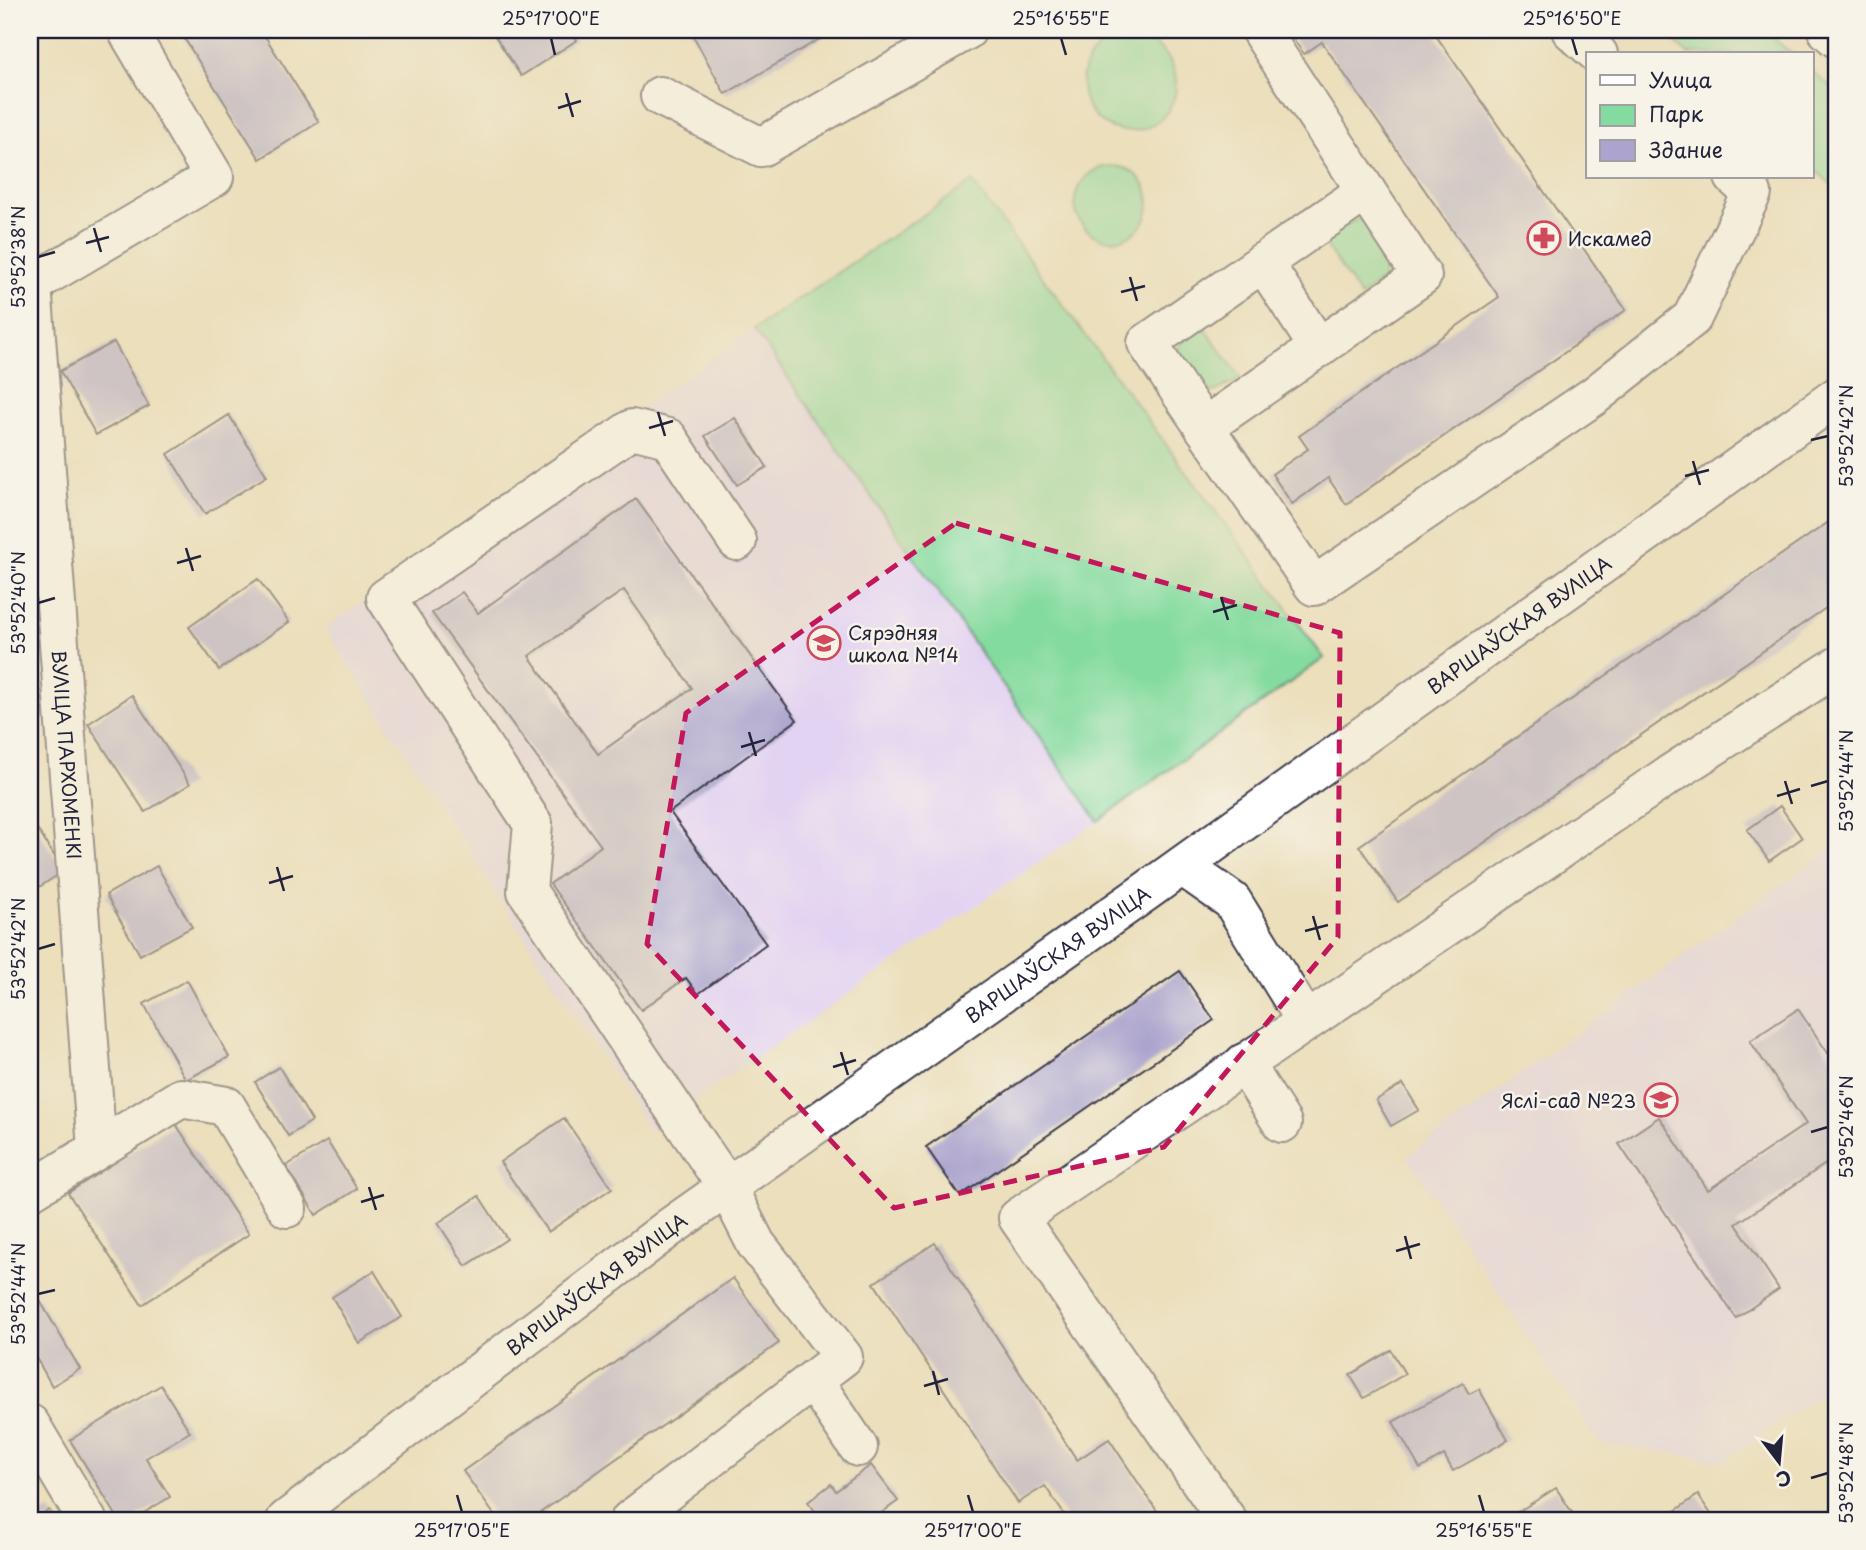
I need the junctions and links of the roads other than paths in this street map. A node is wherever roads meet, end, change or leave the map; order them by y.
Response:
1 (127, 30) edge
2 (967, 30) edge
3 (1260, 30) edge
4 (1571, 30) edge
5 (1827, 30) edge
6 (1836, 38) edge
7 (1596, 52) edge
8 (660, 96) dead end
9 (1735, 178) edge
10 (1366, 191) junction
11 (1263, 262) junction
12 (31, 284) edge
13 (1319, 348) junction
14 (1836, 397) edge
15 (1205, 427) junction
16 (737, 541) dead end
17 (1836, 667) edge
18 (1182, 866) junction
19 (1307, 1021) junction
20 (1244, 1063) junction
21 (1282, 1124) dead end
22 (97, 1149) junction
23 (727, 1187) junction
24 (30, 1191) edge
25 (288, 1208) dead end
26 (813, 1380) junction
27 (34, 1442) edge
28 (858, 1447) dead end
29 (87, 1520) edge
30 (286, 1520) edge
31 (630, 1520) edge
32 (1227, 1520) edge

1 - 12 street
2 - 8 street
3 - 10 street
4 - 7 street
5 - 6 street
9 - 15 street
10 - 11 street
10 - 13 street
11 - 13 street
11 - 15 street
12 - 22 street, ВУЛІЦА ПАРХОМЕНКІ
13 - 15 street
14 - 18 street, ВАРШАЎСКАЯ ВУЛІЦА
16 - 23 street
17 - 19 street
18 - 19 street
18 - 23 street, ВАРШАЎСКАЯ ВУЛІЦА
19 - 20 street
20 - 21 street
20 - 32 street
22 - 24 street
22 - 25 street
23 - 26 street
23 - 30 street, ВАРШАЎСКАЯ ВУЛІЦА
26 - 28 street
26 - 31 street
27 - 29 street

